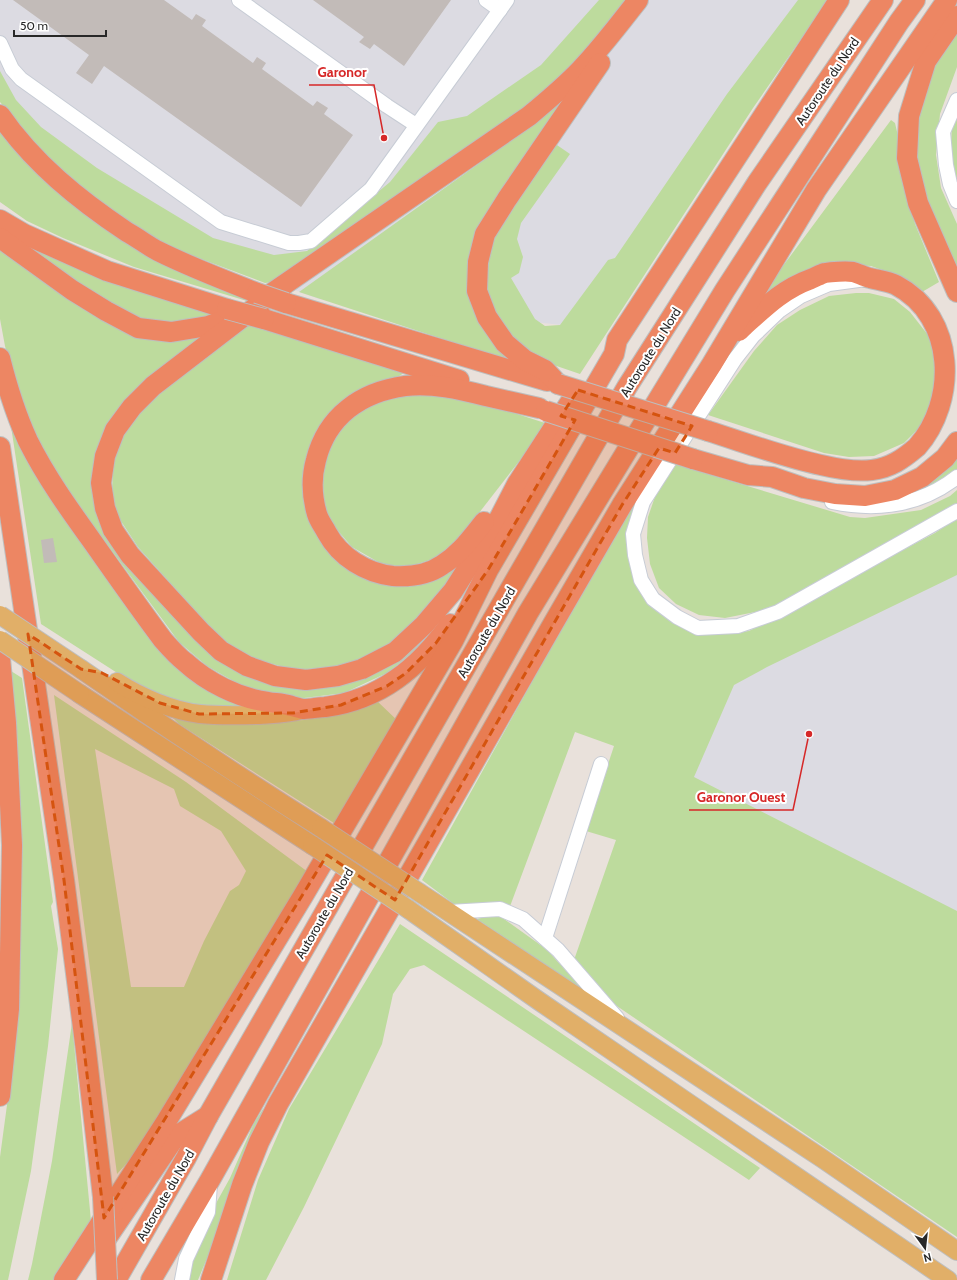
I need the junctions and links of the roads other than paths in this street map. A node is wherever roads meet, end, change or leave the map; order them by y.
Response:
1 (239, 0) edge
2 (486, 0) edge
3 (638, 0) edge
4 (648, 0) edge
5 (839, 0) edge
6 (883, 0) edge
7 (915, 0) edge
8 (947, 0) edge
9 (503, 5) edge
10 (957, 16) edge
11 (0, 43) edge
12 (957, 100) edge
13 (0, 115) edge
14 (416, 125) junction
15 (957, 201) edge
16 (0, 220) edge
17 (0, 238) edge
18 (869, 278) junction
19 (957, 292) edge
20 (285, 294) junction
21 (617, 340) junction
22 (0, 358) edge
23 (712, 364) junction
24 (558, 384) junction
25 (543, 410) junction
26 (957, 442) edge
27 (0, 447) edge
28 (748, 475) junction
29 (957, 478) edge
30 (517, 484) junction
31 (957, 511) edge
32 (488, 570) junction
33 (0, 615) edge
34 (0, 640) edge
35 (0, 658) edge
36 (81, 669) junction
37 (305, 709) junction
38 (3, 735) edge
39 (601, 764) dead end
40 (449, 912) junction
41 (545, 938) junction
42 (627, 1029) junction
43 (0, 1096) edge
44 (208, 1116) junction
45 (210, 1180) junction
46 (957, 1252) edge
47 (64, 1280) edge
48 (77, 1280) edge
49 (107, 1280) edge
50 (116, 1280) edge
51 (151, 1280) edge
52 (182, 1280) edge
53 (211, 1280) edge
54 (948, 1280) edge

1 - 14 street
2 - 9 street
3 - 20 highway
4 - 24 highway
5 - 21 highway
6 - 44 highway, Autoroute du Nord
7 - 45 highway, Autoroute du Nord
8 - 23 highway
9 - 14 street
10 - 19 highway
11 - 14 street
12 - 15 street
13 - 20 highway, bridge
16 - 25 highway, bridge
17 - 20 highway
18 - 23 highway
18 - 24 highway, bridge
18 - 31 street
20 - 24 highway
20 - 30 highway
21 - 30 highway
21 - 32 highway
22 - 37 highway
23 - 53 highway
25 - 28 highway, bridge
25 - 30 highway
26 - 28 highway
27 - 49 highway, bridge
28 - 29 street
32 - 37 highway
32 - 47 highway
33 - 36 main road, bridge
34 - 54 main road, bridge
35 - 38 highway
36 - 37 main road
36 - 40 main road, bridge
38 - 43 highway
39 - 41 street
40 - 41 street
40 - 42 main road
41 - 42 street
42 - 46 main road
44 - 48 highway
44 - 50 highway, Autoroute du Nord
45 - 51 highway, Autoroute du Nord
45 - 52 street

